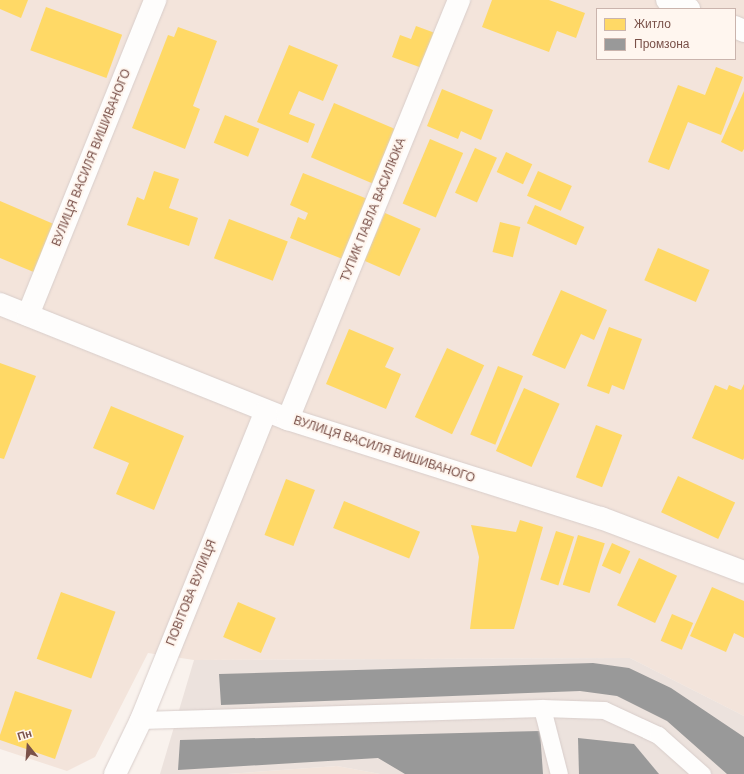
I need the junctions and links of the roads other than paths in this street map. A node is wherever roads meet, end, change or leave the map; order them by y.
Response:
1 (155, 0) edge
2 (459, 0) edge
3 (667, 0) edge
4 (687, 8) edge
5 (0, 304) edge
6 (28, 315) junction
7 (266, 410) junction
8 (288, 419) junction
9 (744, 572) edge
10 (542, 708) junction
11 (141, 720) junction
12 (114, 774) edge
13 (559, 774) edge
14 (702, 774) edge

1 - 6 street, ВУЛИЦЯ ВАСИЛЯ ВИШИВАНОГО
2 - 8 street, ТУПИК ПАВЛА ВАСИЛЮКА
3 - 4 street
5 - 6 street, ВУЛИЦЯ ВАСИЛЯ ВИШИВАНОГО
6 - 7 street, ВУЛИЦЯ ВАСИЛЯ ВИШИВАНОГО
7 - 8 street, ВУЛИЦЯ ВАСИЛЯ ВИШИВАНОГО
7 - 11 street, ПОВІТОВА ВУЛИЦЯ
8 - 9 street, ВУЛИЦЯ ВАСИЛЯ ВИШИВАНОГО
10 - 11 lane
10 - 13 lane
10 - 14 lane
11 - 12 street, ПОВІТОВА ВУЛИЦЯ

